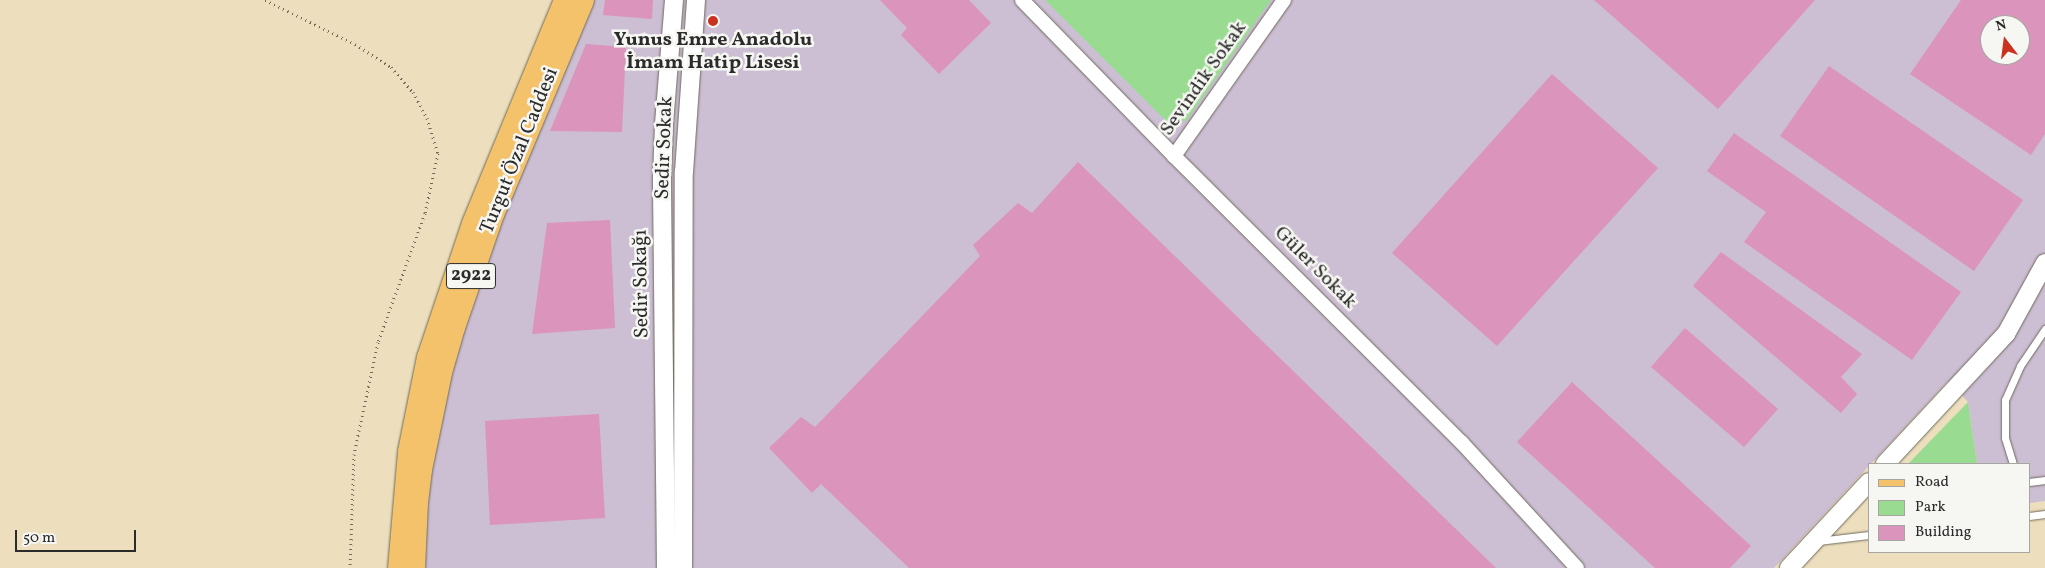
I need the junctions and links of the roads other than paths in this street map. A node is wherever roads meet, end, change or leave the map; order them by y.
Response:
1 (564, 0) edge
2 (583, 0) edge
3 (674, 0) edge
4 (696, 0) edge
5 (1022, 0) edge
6 (1284, 0) edge
7 (1174, 156) junction
8 (2045, 263) edge
9 (2045, 329) edge
10 (1886, 463) edge
11 (2013, 463) edge
12 (2045, 480) edge
13 (2030, 482) edge
14 (1868, 483) edge
15 (2045, 514) edge
16 (2030, 516) edge
17 (1868, 535) edge
18 (1813, 542) junction
19 (398, 568) edge
20 (414, 568) edge
21 (666, 568) edge
22 (683, 568) edge
23 (1577, 568) edge
24 (1789, 568) edge

1 - 19 main road
2 - 20 main road, Turgut Özal Caddesi / 2922
3 - 21 street, Sedir Sokağı
4 - 22 street, Sedir Sokak
5 - 7 street, Güler Sokak
6 - 7 street, Sevindik Sokak
7 - 23 street, Güler Sokak
8 - 10 street
9 - 11 lane
12 - 13 lane
14 - 18 street
15 - 16 lane
17 - 18 lane
18 - 24 street

